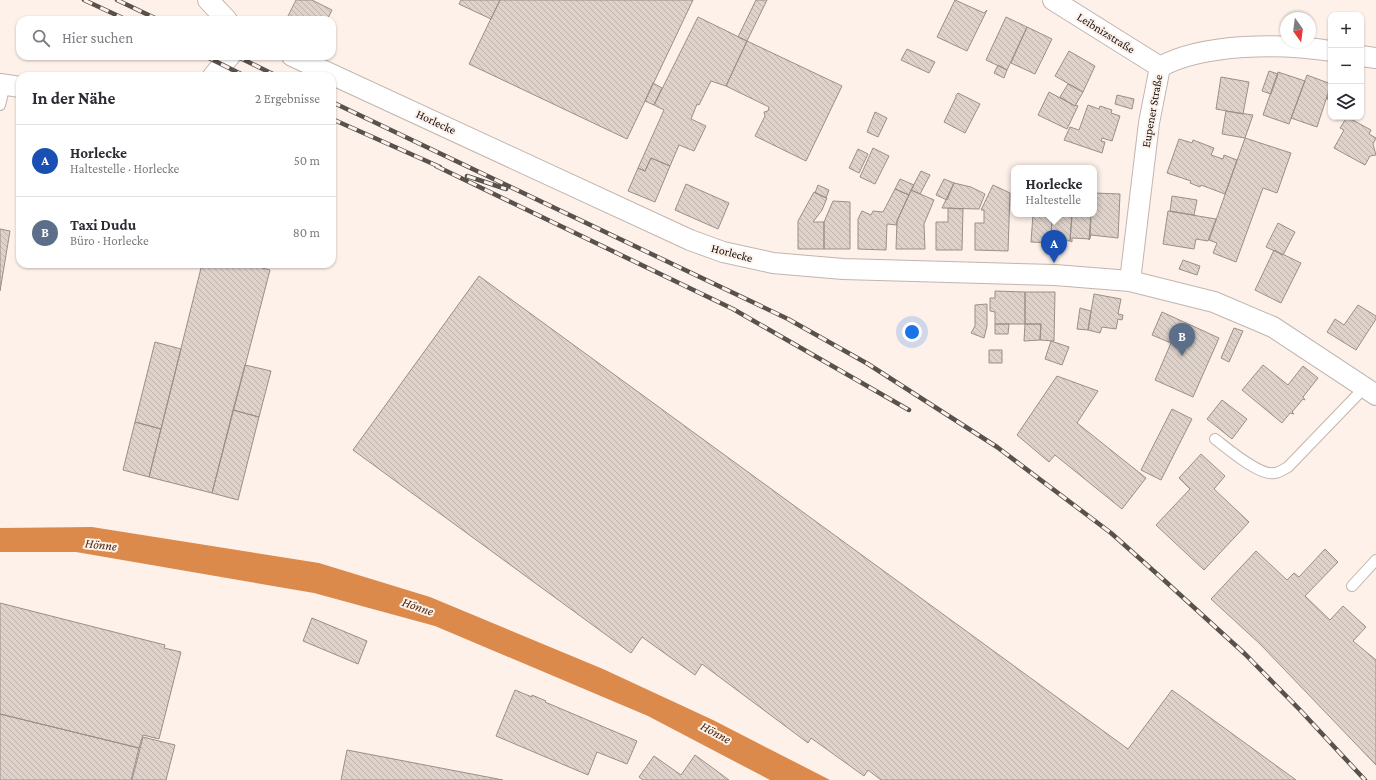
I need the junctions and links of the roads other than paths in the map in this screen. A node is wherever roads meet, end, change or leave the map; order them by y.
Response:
1 (208, 0) edge
2 (1053, 0) edge
3 (223, 16) edge
4 (1328, 51) edge
5 (1364, 56) edge
6 (1376, 58) edge
7 (227, 60) edge
8 (301, 60) edge
9 (1160, 67) junction
10 (217, 72) edge
11 (327, 72) edge
12 (336, 76) edge
13 (8, 85) edge
14 (0, 105) edge
15 (1130, 281) junction
16 (1371, 391) edge
17 (1215, 439) dead end
18 (1376, 560) edge
19 (1352, 586) dead end

1 - 3 street
2 - 9 street, Leibnizstraße
4 - 9 street, Eupener Straße
5 - 6 street
7 - 10 street
8 - 11 street, Horlecke
9 - 15 street, Eupener Straße
12 - 15 street, Horlecke
13 - 14 lane
15 - 16 street, Horlecke
16 - 17 lane
18 - 19 lane

